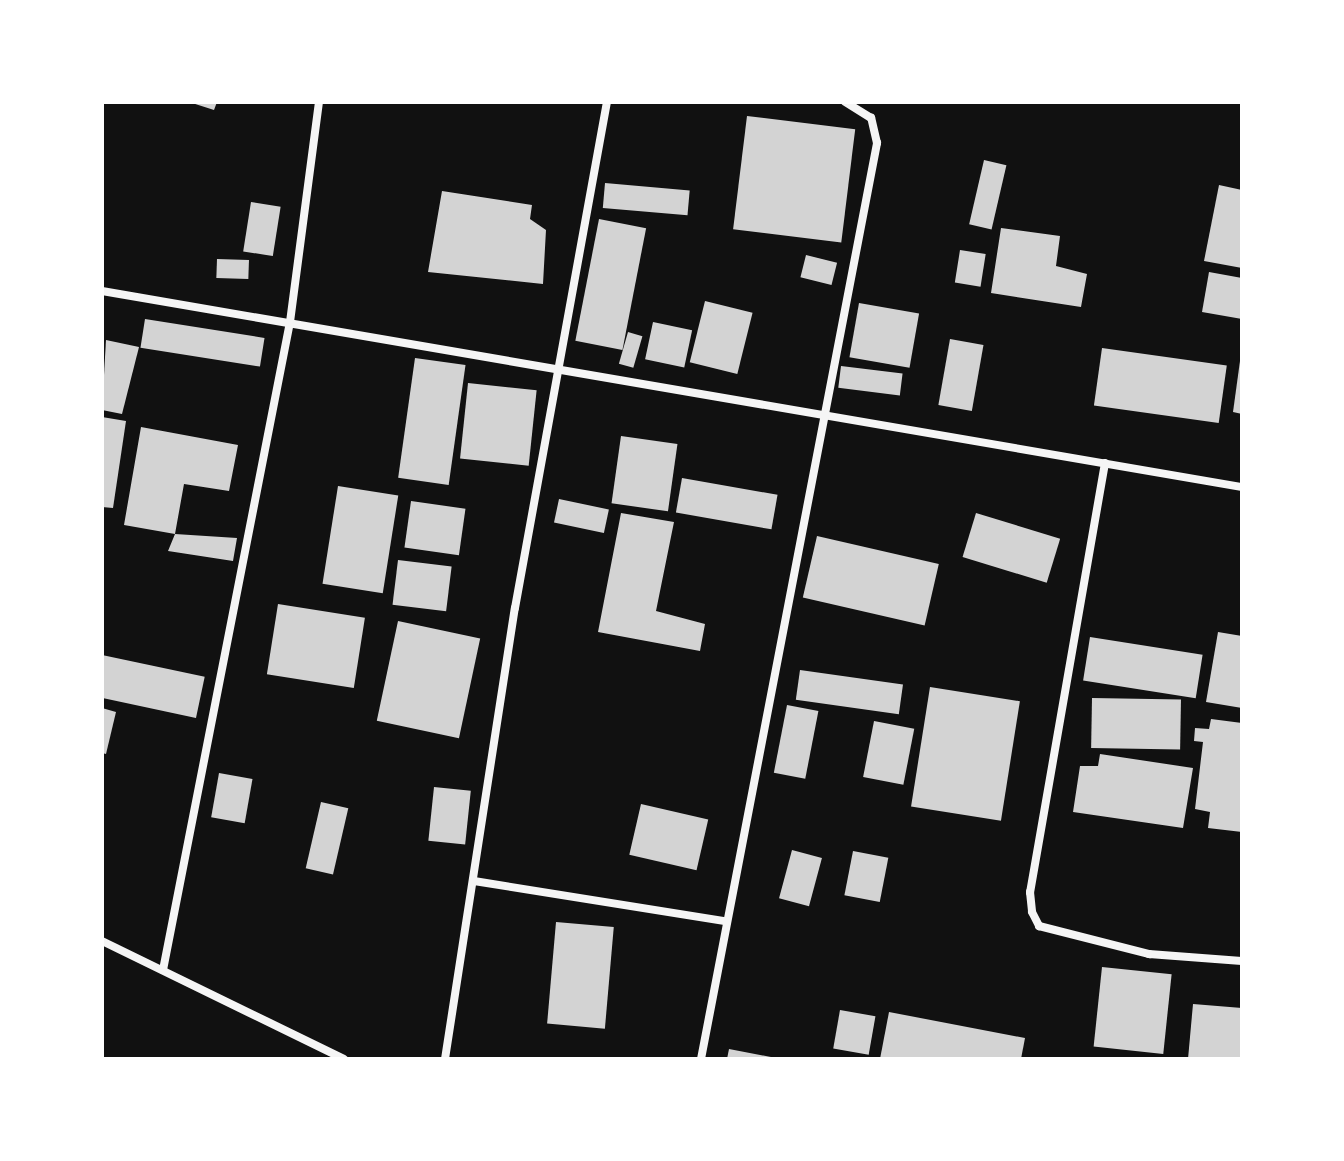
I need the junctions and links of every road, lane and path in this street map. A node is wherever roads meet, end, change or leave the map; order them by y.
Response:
1 (319, 102) edge
2 (607, 102) edge
3 (845, 102) edge
4 (102, 291) edge
5 (290, 322) junction
6 (556, 368) junction
7 (825, 413) junction
8 (1105, 463) junction
9 (1242, 487) edge
10 (474, 881) junction
11 (725, 921) junction
12 (102, 941) edge
13 (1242, 961) edge
14 (163, 970) junction
15 (344, 1059) edge
16 (445, 1059) edge
17 (701, 1059) edge

1 - 5 street
2 - 6 street
3 - 7 street
4 - 5 street
5 - 6 street
5 - 14 street
6 - 7 street
6 - 10 street
7 - 8 street
7 - 11 street
8 - 9 street
8 - 13 street
10 - 11 street
10 - 16 street
11 - 17 street
12 - 14 street
14 - 15 street

